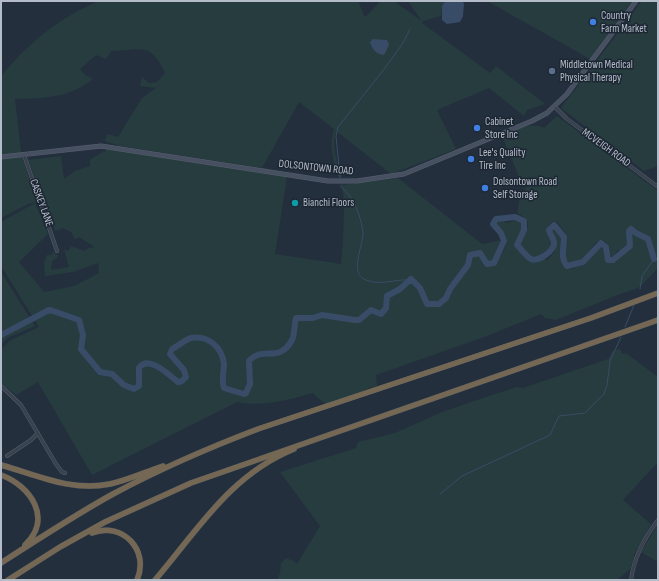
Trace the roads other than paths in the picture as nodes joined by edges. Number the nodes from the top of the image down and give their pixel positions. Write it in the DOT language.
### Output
graph roads {
  1 [pos="636,1"];
  2 [pos="555,107"];
  3 [pos="24,155"];
  4 [pos="1,157"];
  5 [pos="658,187"];
  6 [pos="57,251"];
  7 [pos="658,293"];
  8 [pos="658,320"];
  9 [pos="1,386"];
  10 [pos="38,433"];
  11 [pos="331,433"];
  12 [pos="200,452"];
  13 [pos="7,456"];
  14 [pos="1,465"];
  15 [pos="65,473"];
  16 [pos="1,475"];
  17 [pos="658,520"];
  18 [pos="64,545"];
  19 [pos="9,558"];
  20 [pos="1,563"];
  21 [pos="8,580"];
  22 [pos="136,580"];
  23 [pos="155,580"];
  24 [pos="632,580"];
  1 -- 2 [label="street, DOLSONTOWN ROAD"];
  2 -- 3 [label="street, DOLSONTOWN ROAD"];
  2 -- 5 [label="street, MCVEIGH ROAD"];
  3 -- 4 [label="street, DOLSONTOWN ROAD"];
  3 -- 6 [label="street, CASKEY LANE"];
  7 -- 12 [label="highway"];
  8 -- 11 [label="highway"];
  9 -- 10 [label="street"];
  10 -- 13 [label="street"];
  10 -- 15 [label="street"];
  11 -- 18 [label="highway"];
  11 -- 23 [label="highway"];
  12 -- 14 [label="highway"];
  12 -- 19 [label="highway"];
  16 -- 19 [label="highway"];
  17 -- 24 [label="street"];
  18 -- 21 [label="highway"];
  18 -- 22 [label="highway"];
  19 -- 20 [label="highway"];
}
